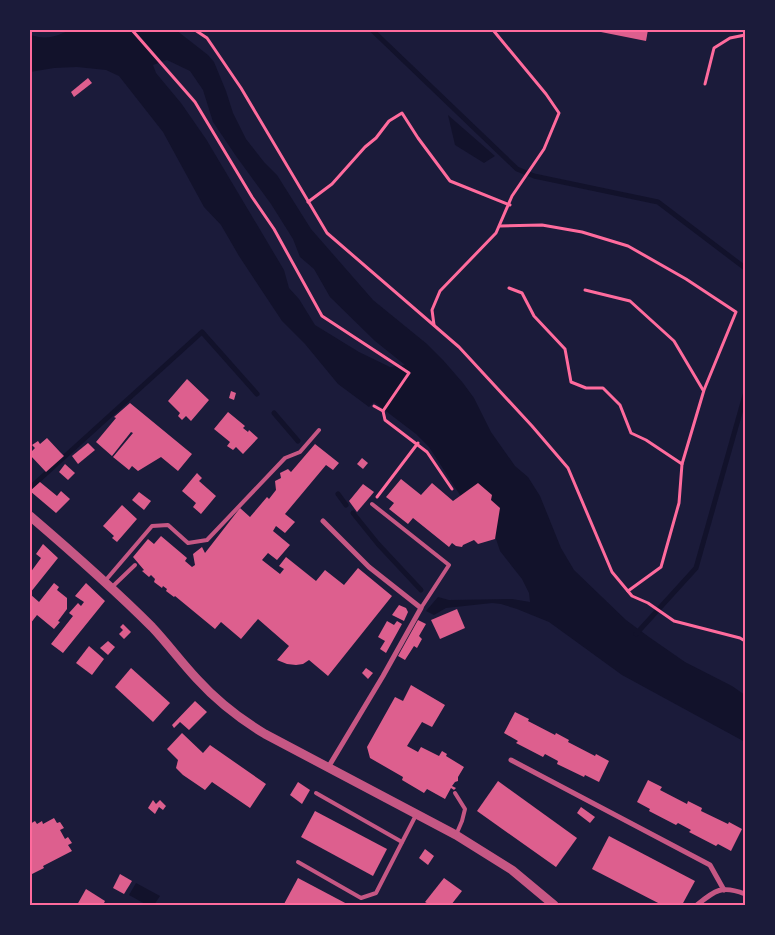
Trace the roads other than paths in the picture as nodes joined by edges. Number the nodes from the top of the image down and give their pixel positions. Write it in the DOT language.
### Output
graph roads {
  1 [pos="319,430"];
  2 [pos="372,504"];
  3 [pos="30,516"];
  4 [pos="323,521"];
  5 [pos="135,565"];
  6 [pos="108,585"];
  7 [pos="421,608"];
  8 [pos="511,760"];
  9 [pos="329,766"];
  10 [pos="316,793"];
  11 [pos="454,793"];
  12 [pos="416,814"];
  13 [pos="456,835"];
  14 [pos="402,842"];
  15 [pos="298,862"];
  16 [pos="724,890"];
  17 [pos="745,894"];
  18 [pos="554,905"];
  19 [pos="697,905"];
  1 -- 6 [label="lane"];
  2 -- 7 [label="lane"];
  3 -- 6 [label="street"];
  4 -- 7 [label="street"];
  5 -- 6 [label="lane"];
  6 -- 9 [label="street"];
  7 -- 9 [label="street"];
  8 -- 16 [label="street"];
  9 -- 12 [label="street"];
  10 -- 14 [label="lane"];
  11 -- 13 [label="lane"];
  12 -- 13 [label="street"];
  12 -- 14 [label="lane"];
  13 -- 18 [label="street"];
  14 -- 15 [label="lane"];
  16 -- 17 [label="street"];
  16 -- 19 [label="street"];
}
